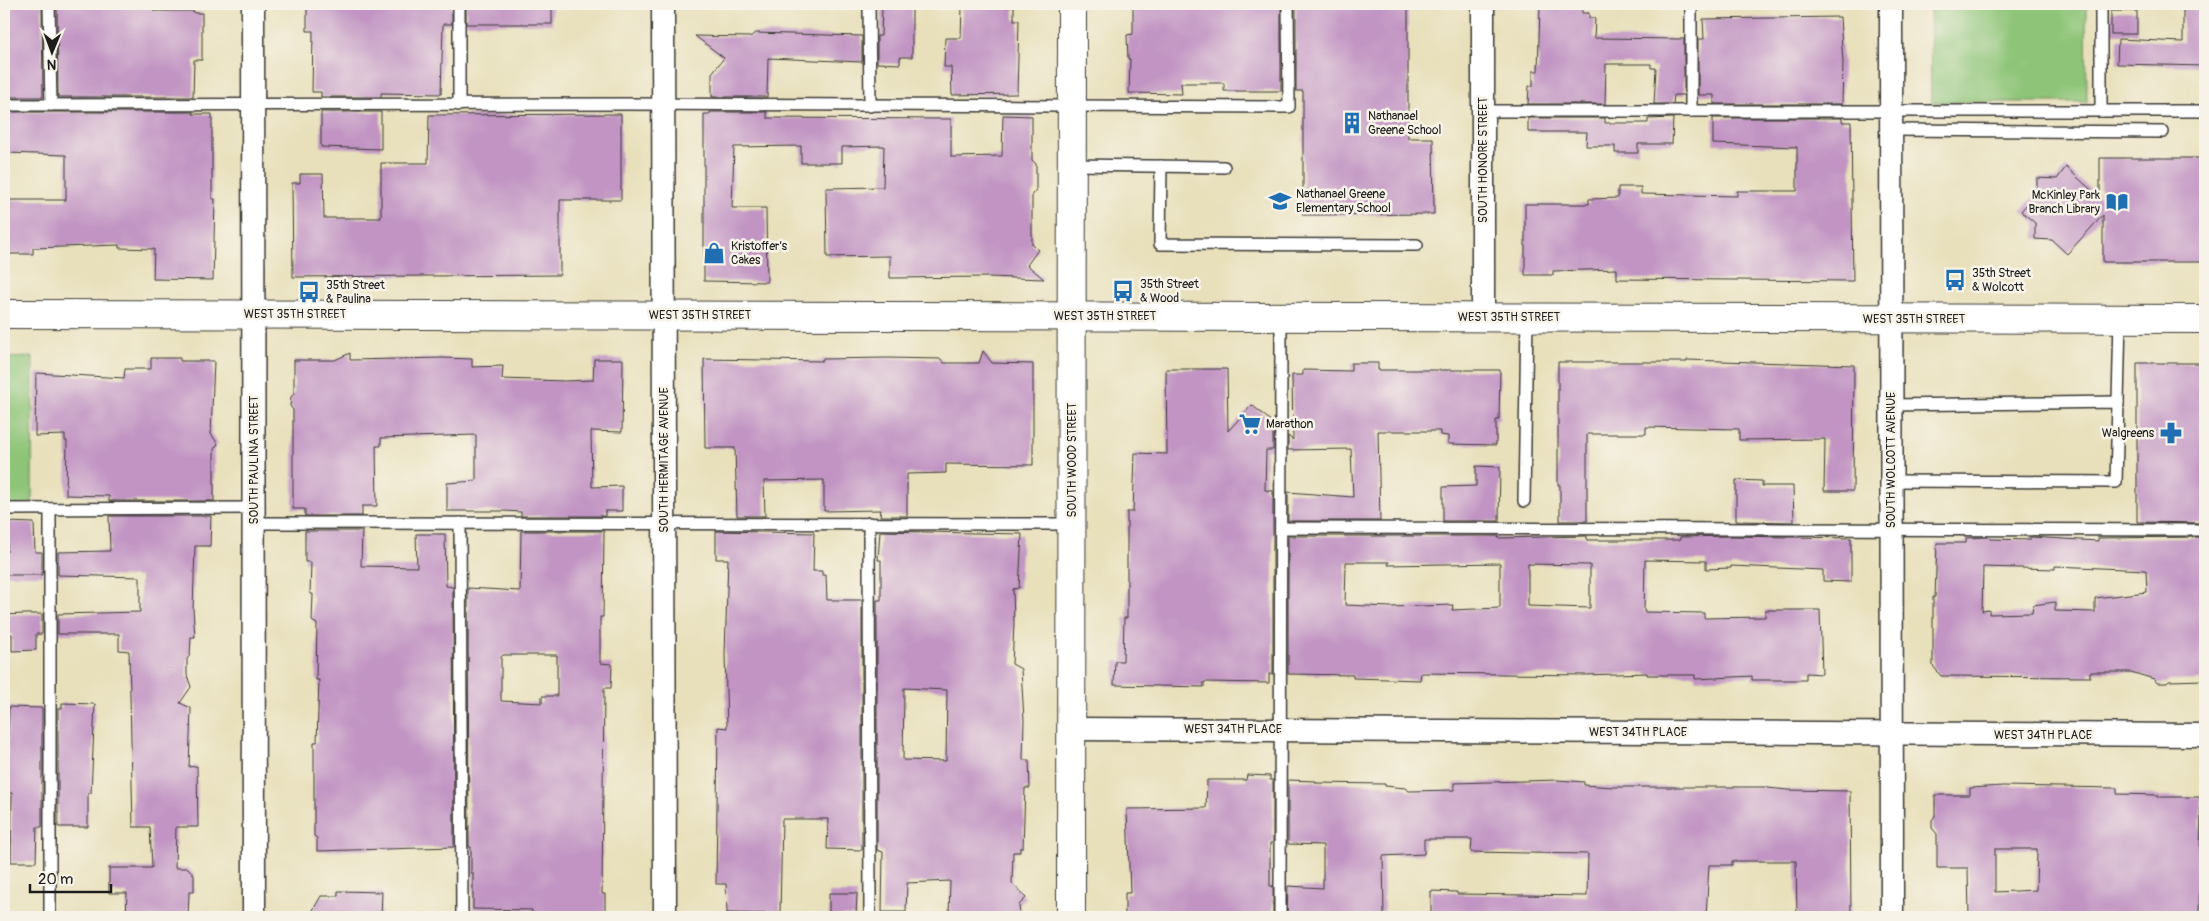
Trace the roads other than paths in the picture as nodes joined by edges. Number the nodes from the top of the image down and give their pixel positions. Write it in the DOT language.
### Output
graph roads {
  1 [pos="49,4"];
  2 [pos="253,4"];
  3 [pos="459,4"];
  4 [pos="663,4"];
  5 [pos="869,4"];
  6 [pos="1072,4"];
  7 [pos="1288,4"];
  8 [pos="1483,4"];
  9 [pos="1691,4"];
  10 [pos="1891,4"];
  11 [pos="2101,4"];
  12 [pos="253,104"];
  13 [pos="459,104"];
  14 [pos="663,104"];
  15 [pos="4,105"];
  16 [pos="51,105"];
  17 [pos="870,106"];
  18 [pos="1072,108"];
  19 [pos="1483,111"];
  20 [pos="1692,111"];
  21 [pos="2101,111"];
  22 [pos="2205,111"];
  23 [pos="1891,121"];
  24 [pos="2163,132"];
  25 [pos="1072,165"];
  26 [pos="1161,166"];
  27 [pos="1224,167"];
  28 [pos="1417,245"];
  29 [pos="4,314"];
  30 [pos="254,314"];
  31 [pos="664,315"];
  32 [pos="1072,316"];
  33 [pos="1281,317"];
  34 [pos="1483,317"];
  35 [pos="1527,318"];
  36 [pos="1891,318"];
  37 [pos="2120,319"];
  38 [pos="2205,319"];
  39 [pos="2118,402"];
  40 [pos="1891,405"];
  41 [pos="1891,481"];
  42 [pos="1524,502"];
  43 [pos="4,509"];
  44 [pos="50,509"];
  45 [pos="254,516"];
  46 [pos="460,523"];
  47 [pos="664,523"];
  48 [pos="869,523"];
  49 [pos="1072,524"];
  50 [pos="1281,528"];
  51 [pos="1892,529"];
  52 [pos="2205,530"];
  53 [pos="1072,729"];
  54 [pos="1282,730"];
  55 [pos="1892,734"];
  56 [pos="2205,735"];
  57 [pos="50,917"];
  58 [pos="254,917"];
  59 [pos="462,917"];
  60 [pos="665,917"];
  61 [pos="870,917"];
  62 [pos="1071,917"];
  63 [pos="1280,917"];
  64 [pos="1892,917"];
  1 -- 16 [label="lane"];
  2 -- 12 [label="street, SOUTH PAULINA STREET"];
  3 -- 13 [label="lane"];
  4 -- 14 [label="street, SOUTH HERMITAGE AVENUE"];
  5 -- 17 [label="lane"];
  6 -- 18 [label="main road, SOUTH WOOD STREET"];
  7 -- 18 [label="lane"];
  8 -- 19 [label="street, SOUTH HONORE STREET"];
  9 -- 20 [label="lane"];
  10 -- 23 [label="street, SOUTH WOLCOTT AVENUE"];
  11 -- 21 [label="lane"];
  12 -- 13 [label="lane"];
  12 -- 16 [label="lane"];
  12 -- 30 [label="street, SOUTH PAULINA STREET"];
  13 -- 14 [label="lane"];
  14 -- 17 [label="lane"];
  14 -- 31 [label="street, SOUTH HERMITAGE AVENUE"];
  15 -- 16 [label="lane"];
  17 -- 18 [label="lane"];
  18 -- 25 [label="main road, SOUTH WOOD STREET"];
  19 -- 20 [label="lane"];
  19 -- 34 [label="street, SOUTH HONORE STREET"];
  20 -- 23 [label="lane"];
  21 -- 22 [label="lane"];
  21 -- 23 [label="lane"];
  23 -- 24 [label="lane"];
  23 -- 36 [label="street, SOUTH WOLCOTT AVENUE"];
  25 -- 26 [label="lane"];
  25 -- 32 [label="main road, SOUTH WOOD STREET"];
  26 -- 27 [label="lane"];
  26 -- 28 [label="lane"];
  29 -- 30 [label="main road, WEST 35TH STREET"];
  30 -- 31 [label="main road, WEST 35TH STREET"];
  30 -- 45 [label="street, SOUTH PAULINA STREET"];
  31 -- 32 [label="main road, WEST 35TH STREET"];
  31 -- 47 [label="street, SOUTH HERMITAGE AVENUE"];
  32 -- 33 [label="main road, WEST 35TH STREET"];
  32 -- 49 [label="main road, SOUTH WOOD STREET"];
  33 -- 34 [label="main road, WEST 35TH STREET"];
  33 -- 50 [label="lane"];
  34 -- 35 [label="main road, WEST 35TH STREET"];
  35 -- 36 [label="main road, WEST 35TH STREET"];
  35 -- 42 [label="lane"];
  36 -- 37 [label="main road, WEST 35TH STREET"];
  36 -- 40 [label="street, SOUTH WOLCOTT AVENUE"];
  37 -- 38 [label="main road, WEST 35TH STREET"];
  37 -- 39 [label="lane"];
  39 -- 40 [label="lane"];
  39 -- 41 [label="lane"];
  40 -- 41 [label="street, SOUTH WOLCOTT AVENUE"];
  41 -- 51 [label="street, SOUTH WOLCOTT AVENUE"];
  43 -- 44 [label="lane"];
  44 -- 45 [label="lane"];
  44 -- 57 [label="lane"];
  45 -- 46 [label="lane"];
  45 -- 58 [label="street, SOUTH PAULINA STREET"];
  46 -- 47 [label="lane"];
  46 -- 59 [label="lane"];
  47 -- 48 [label="lane"];
  47 -- 60 [label="street, SOUTH HERMITAGE AVENUE"];
  48 -- 49 [label="lane"];
  48 -- 61 [label="lane"];
  49 -- 53 [label="main road, SOUTH WOOD STREET"];
  50 -- 51 [label="lane"];
  50 -- 54 [label="lane"];
  51 -- 52 [label="lane"];
  51 -- 55 [label="street, SOUTH WOLCOTT AVENUE"];
  53 -- 54 [label="street, WEST 34TH PLACE"];
  53 -- 62 [label="main road, SOUTH WOOD STREET"];
  54 -- 55 [label="street, WEST 34TH PLACE"];
  54 -- 63 [label="lane"];
  55 -- 56 [label="street, WEST 34TH PLACE"];
  55 -- 64 [label="street, SOUTH WOLCOTT AVENUE"];
}
